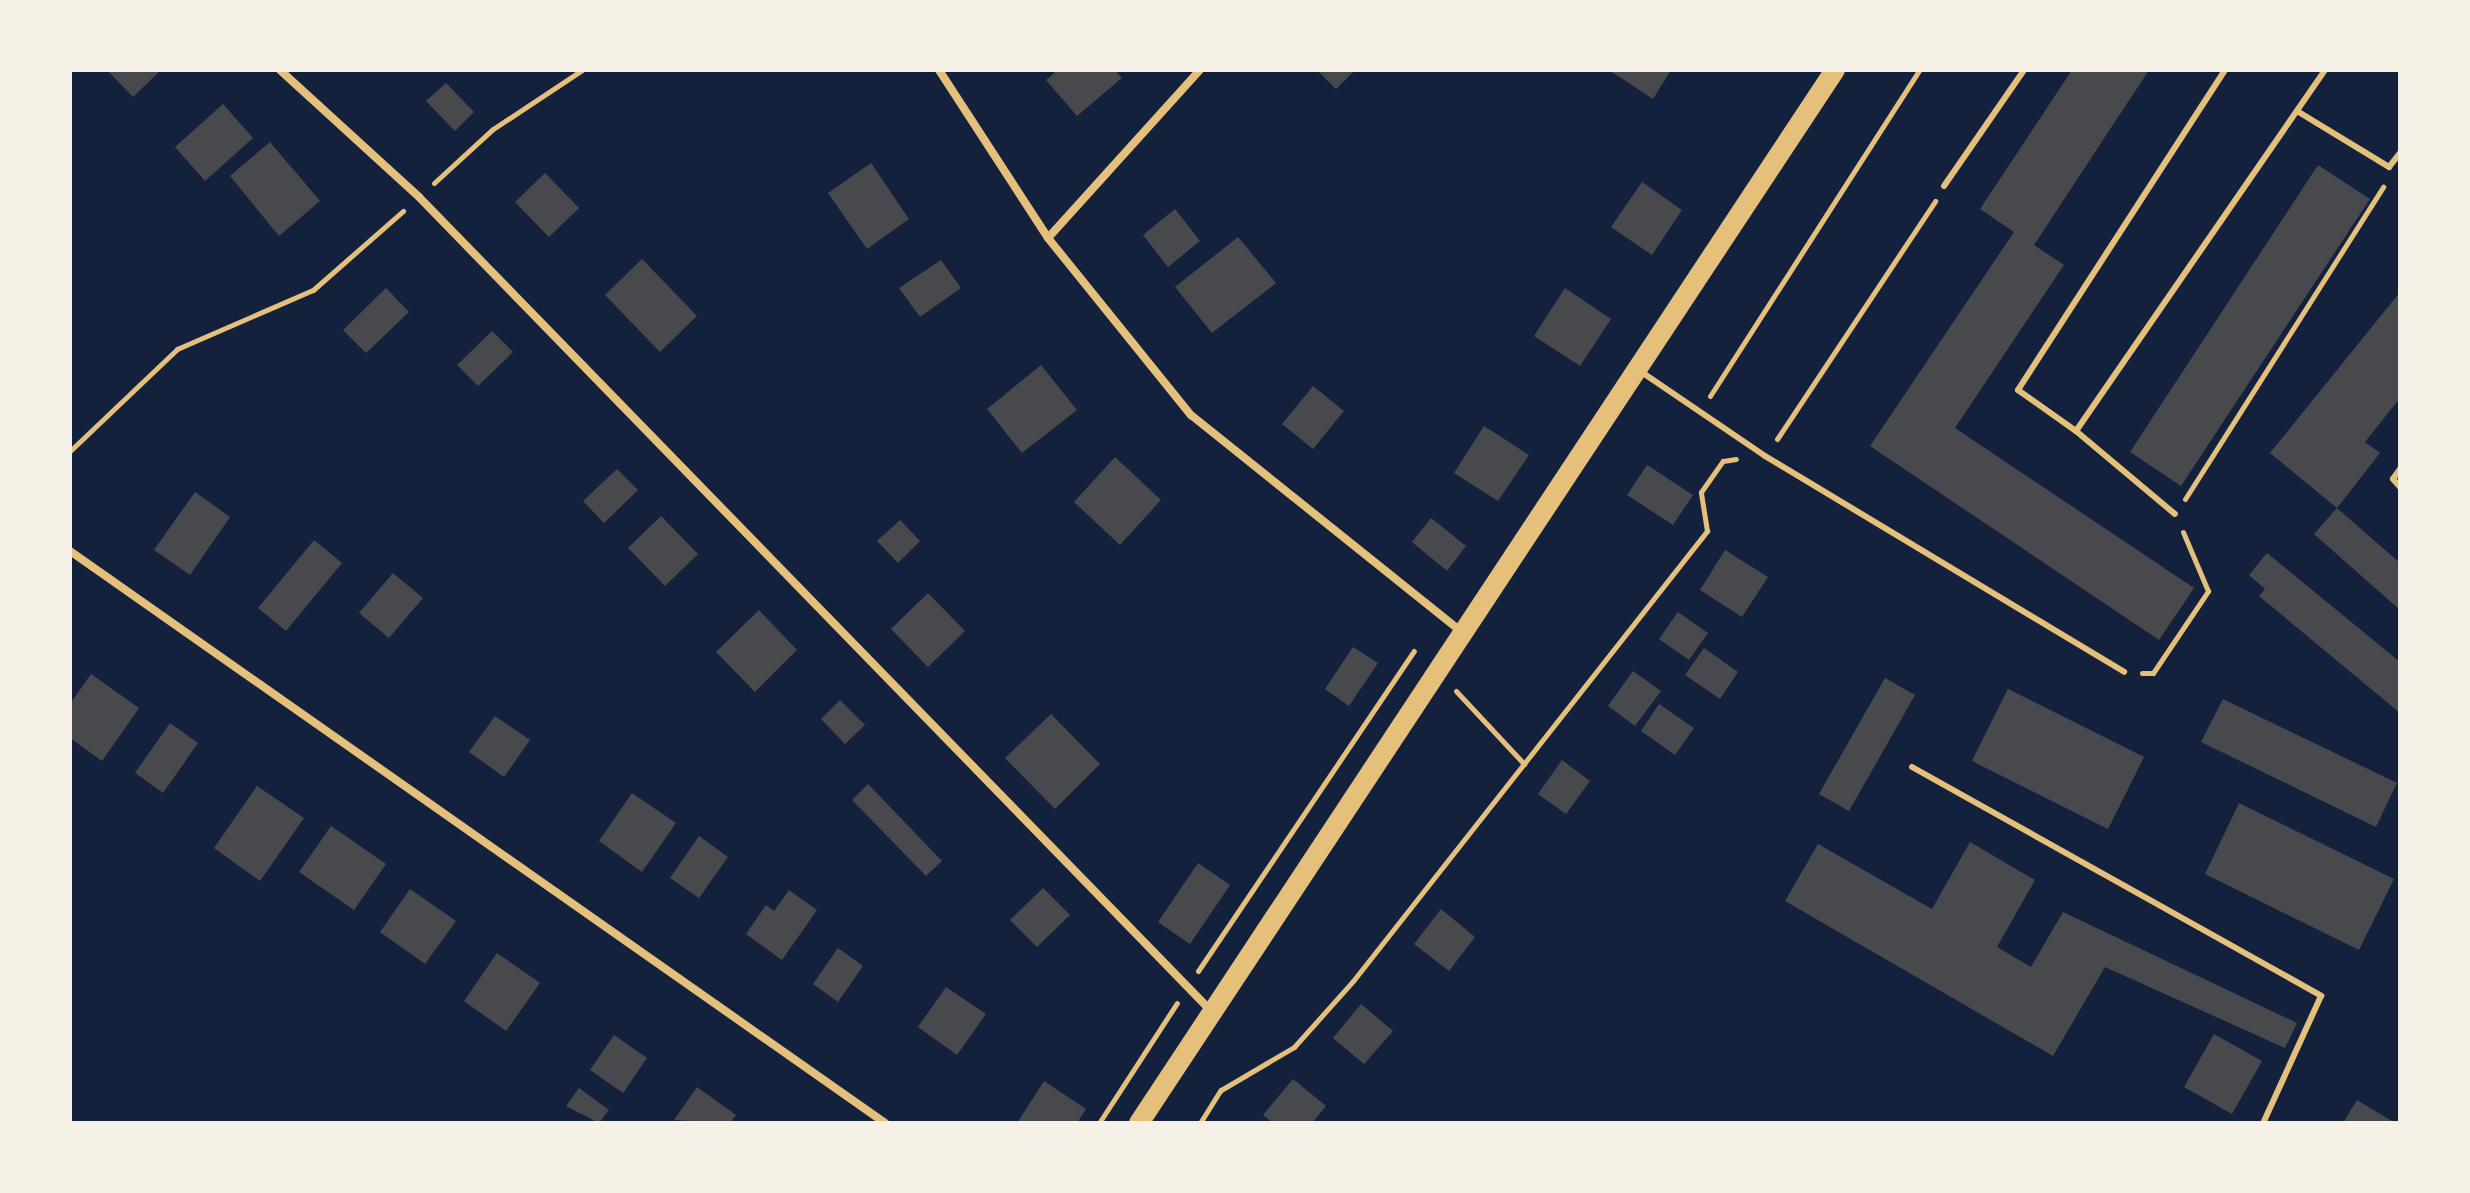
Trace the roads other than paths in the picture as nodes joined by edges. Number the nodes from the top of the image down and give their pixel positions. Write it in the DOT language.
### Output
graph roads {
  1 [pos="280,70"];
  2 [pos="939,70"];
  3 [pos="1200,70"];
  4 [pos="1835,70"];
  5 [pos="2024,70"];
  6 [pos="2225,70"];
  7 [pos="2325,70"];
  8 [pos="2297,111"];
  9 [pos="2400,153"];
  10 [pos="1944,186"];
  11 [pos="1048,238"];
  12 [pos="1637,369"];
  13 [pos="2076,431"];
  14 [pos="2400,469"];
  15 [pos="2400,487"];
  16 [pos="2175,514"];
  17 [pos="70,551"];
  18 [pos="1459,630"];
  19 [pos="2124,672"];
  20 [pos="1912,767"];
  21 [pos="1211,1012"];
  22 [pos="885,1123"];
  23 [pos="1139,1123"];
  24 [pos="2263,1123"];
  1 -- 21 [label="street"];
  2 -- 11 [label="street"];
  3 -- 11 [label="street"];
  4 -- 12 [label="main road"];
  5 -- 10 [label="lane"];
  6 -- 13 [label="lane"];
  7 -- 8 [label="lane"];
  8 -- 9 [label="lane"];
  8 -- 13 [label="lane"];
  11 -- 18 [label="street"];
  12 -- 18 [label="main road"];
  12 -- 19 [label="lane"];
  13 -- 16 [label="lane"];
  14 -- 15 [label="lane"];
  17 -- 22 [label="street"];
  18 -- 21 [label="main road"];
  20 -- 24 [label="lane"];
  21 -- 23 [label="main road"];
}
